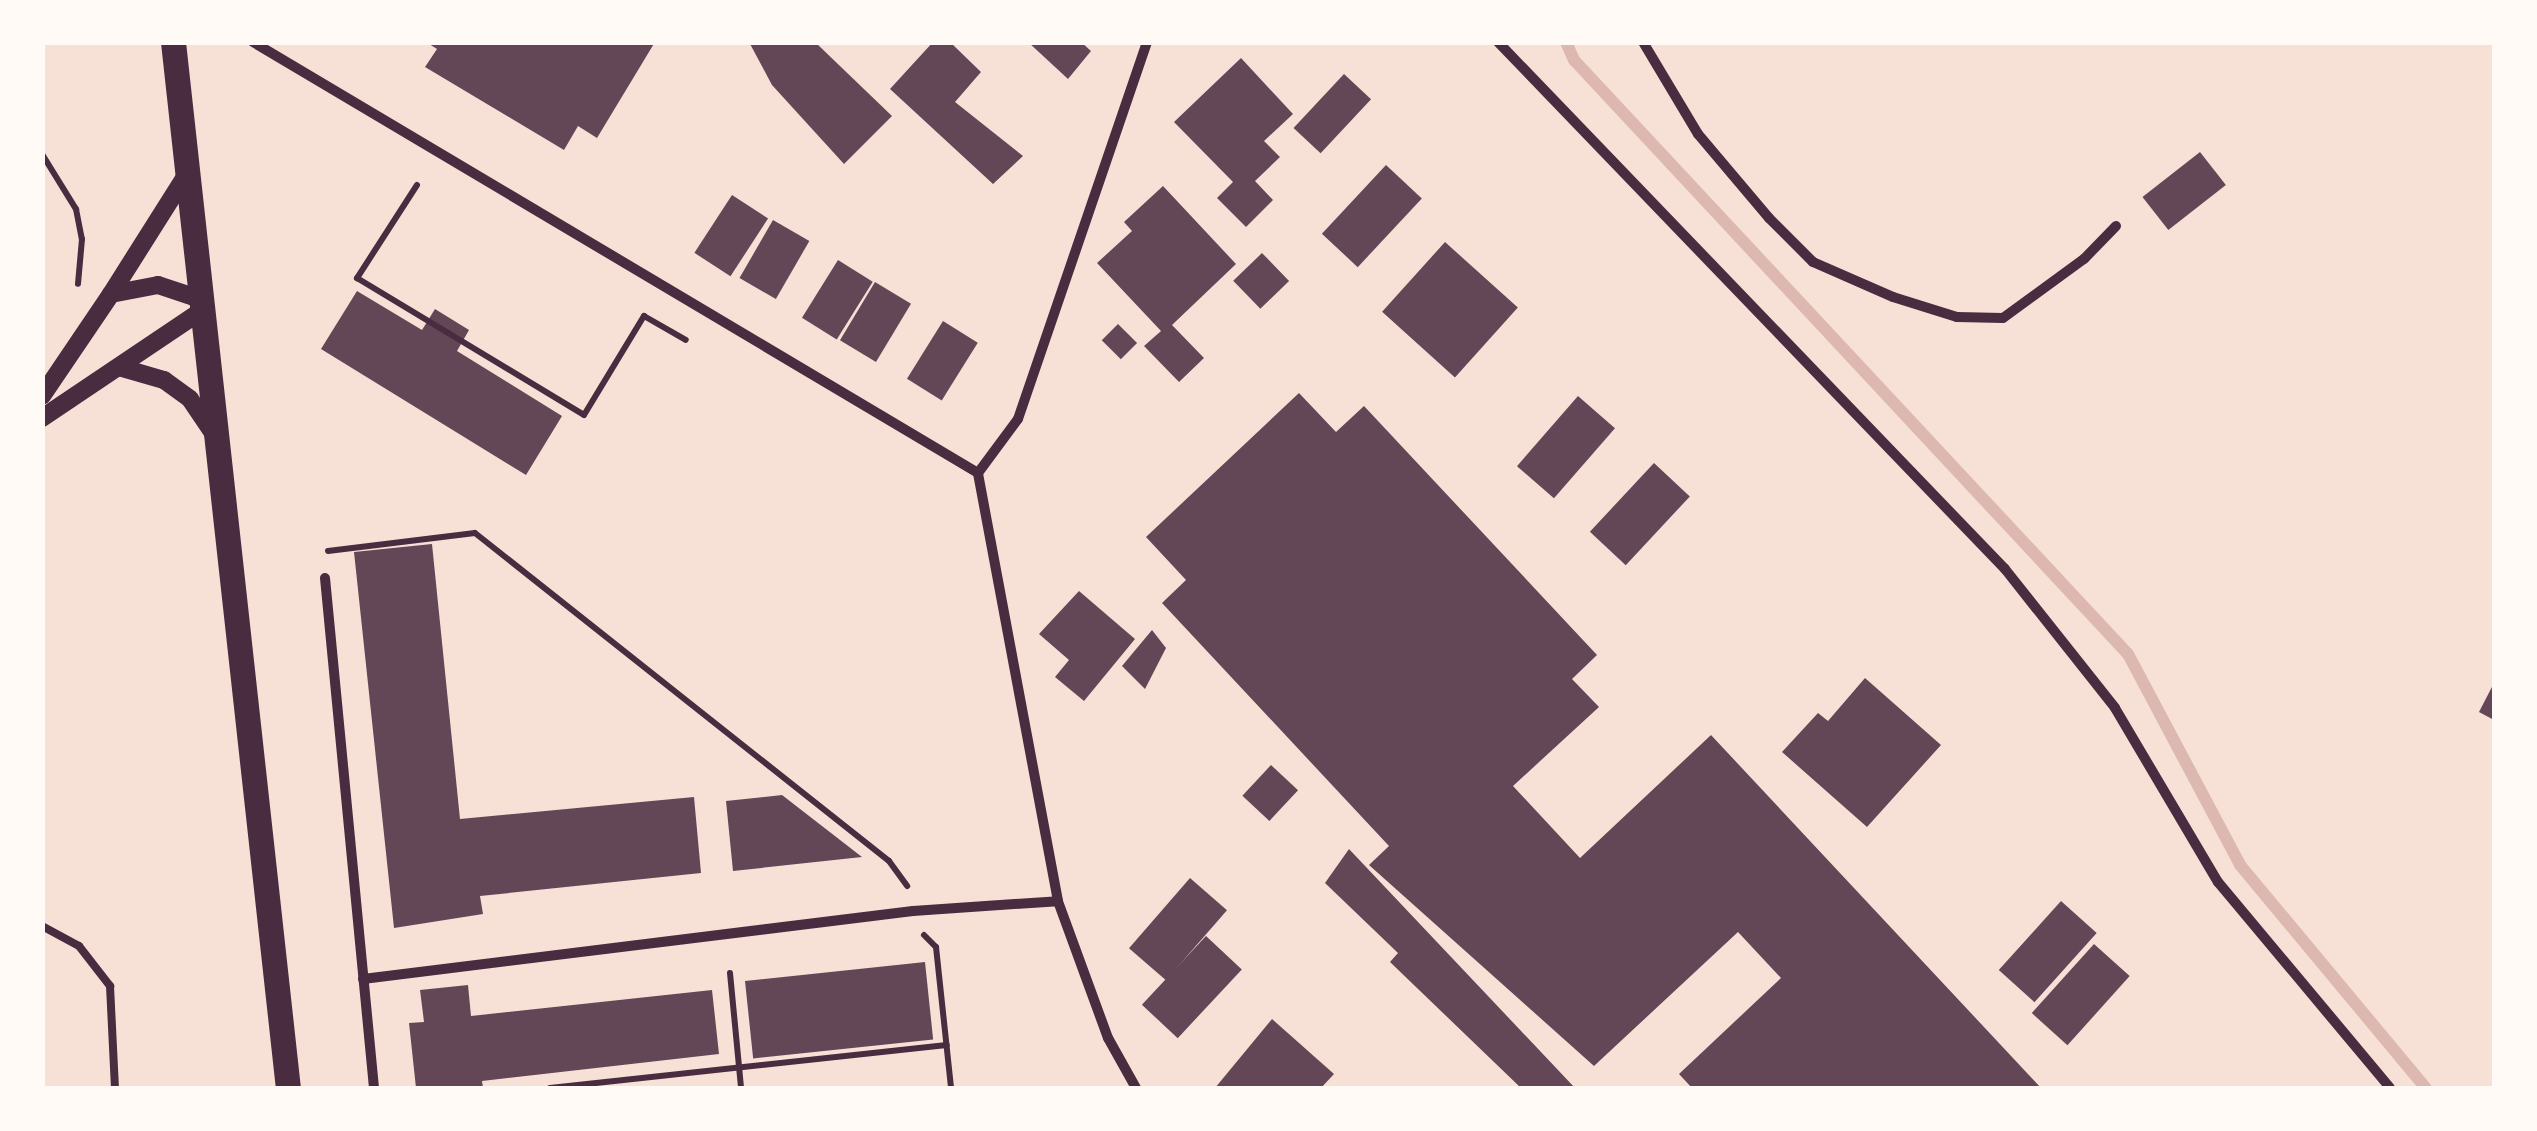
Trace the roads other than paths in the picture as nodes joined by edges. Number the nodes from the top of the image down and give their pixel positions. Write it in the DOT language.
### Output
graph roads {
  1 [pos="173,42"];
  2 [pos="253,42"];
  3 [pos="1147,42"];
  4 [pos="1498,42"];
  5 [pos="1508,42"];
  6 [pos="1643,42"];
  7 [pos="1512,57"];
  8 [pos="188,171"];
  9 [pos="2116,226"];
  10 [pos="111,294"];
  11 [pos="202,305"];
  12 [pos="119,367"];
  13 [pos="42,396"];
  14 [pos="42,418"];
  15 [pos="219,442"];
  16 [pos="978,473"];
  17 [pos="326,578"];
  18 [pos="1058,901"];
  19 [pos="42,926"];
  20 [pos="363,979"];
  21 [pos="115,1088"];
  22 [pos="288,1088"];
  23 [pos="374,1088"];
  24 [pos="1136,1088"];
  25 [pos="2390,1088"];
  1 -- 8 [label="main road"];
  2 -- 16 [label="street"];
  3 -- 16 [label="street"];
  4 -- 7 [label="street"];
  5 -- 7 [label="street"];
  6 -- 9 [label="street"];
  7 -- 25 [label="street"];
  8 -- 10 [label="street"];
  8 -- 11 [label="main road"];
  10 -- 11 [label="street"];
  10 -- 13 [label="street"];
  11 -- 12 [label="street"];
  11 -- 15 [label="main road"];
  12 -- 14 [label="street"];
  12 -- 15 [label="street"];
  15 -- 22 [label="main road"];
  16 -- 18 [label="street"];
  17 -- 20 [label="street"];
  18 -- 20 [label="street"];
  18 -- 24 [label="street"];
  19 -- 21 [label="lane"];
  20 -- 23 [label="street"];
}
